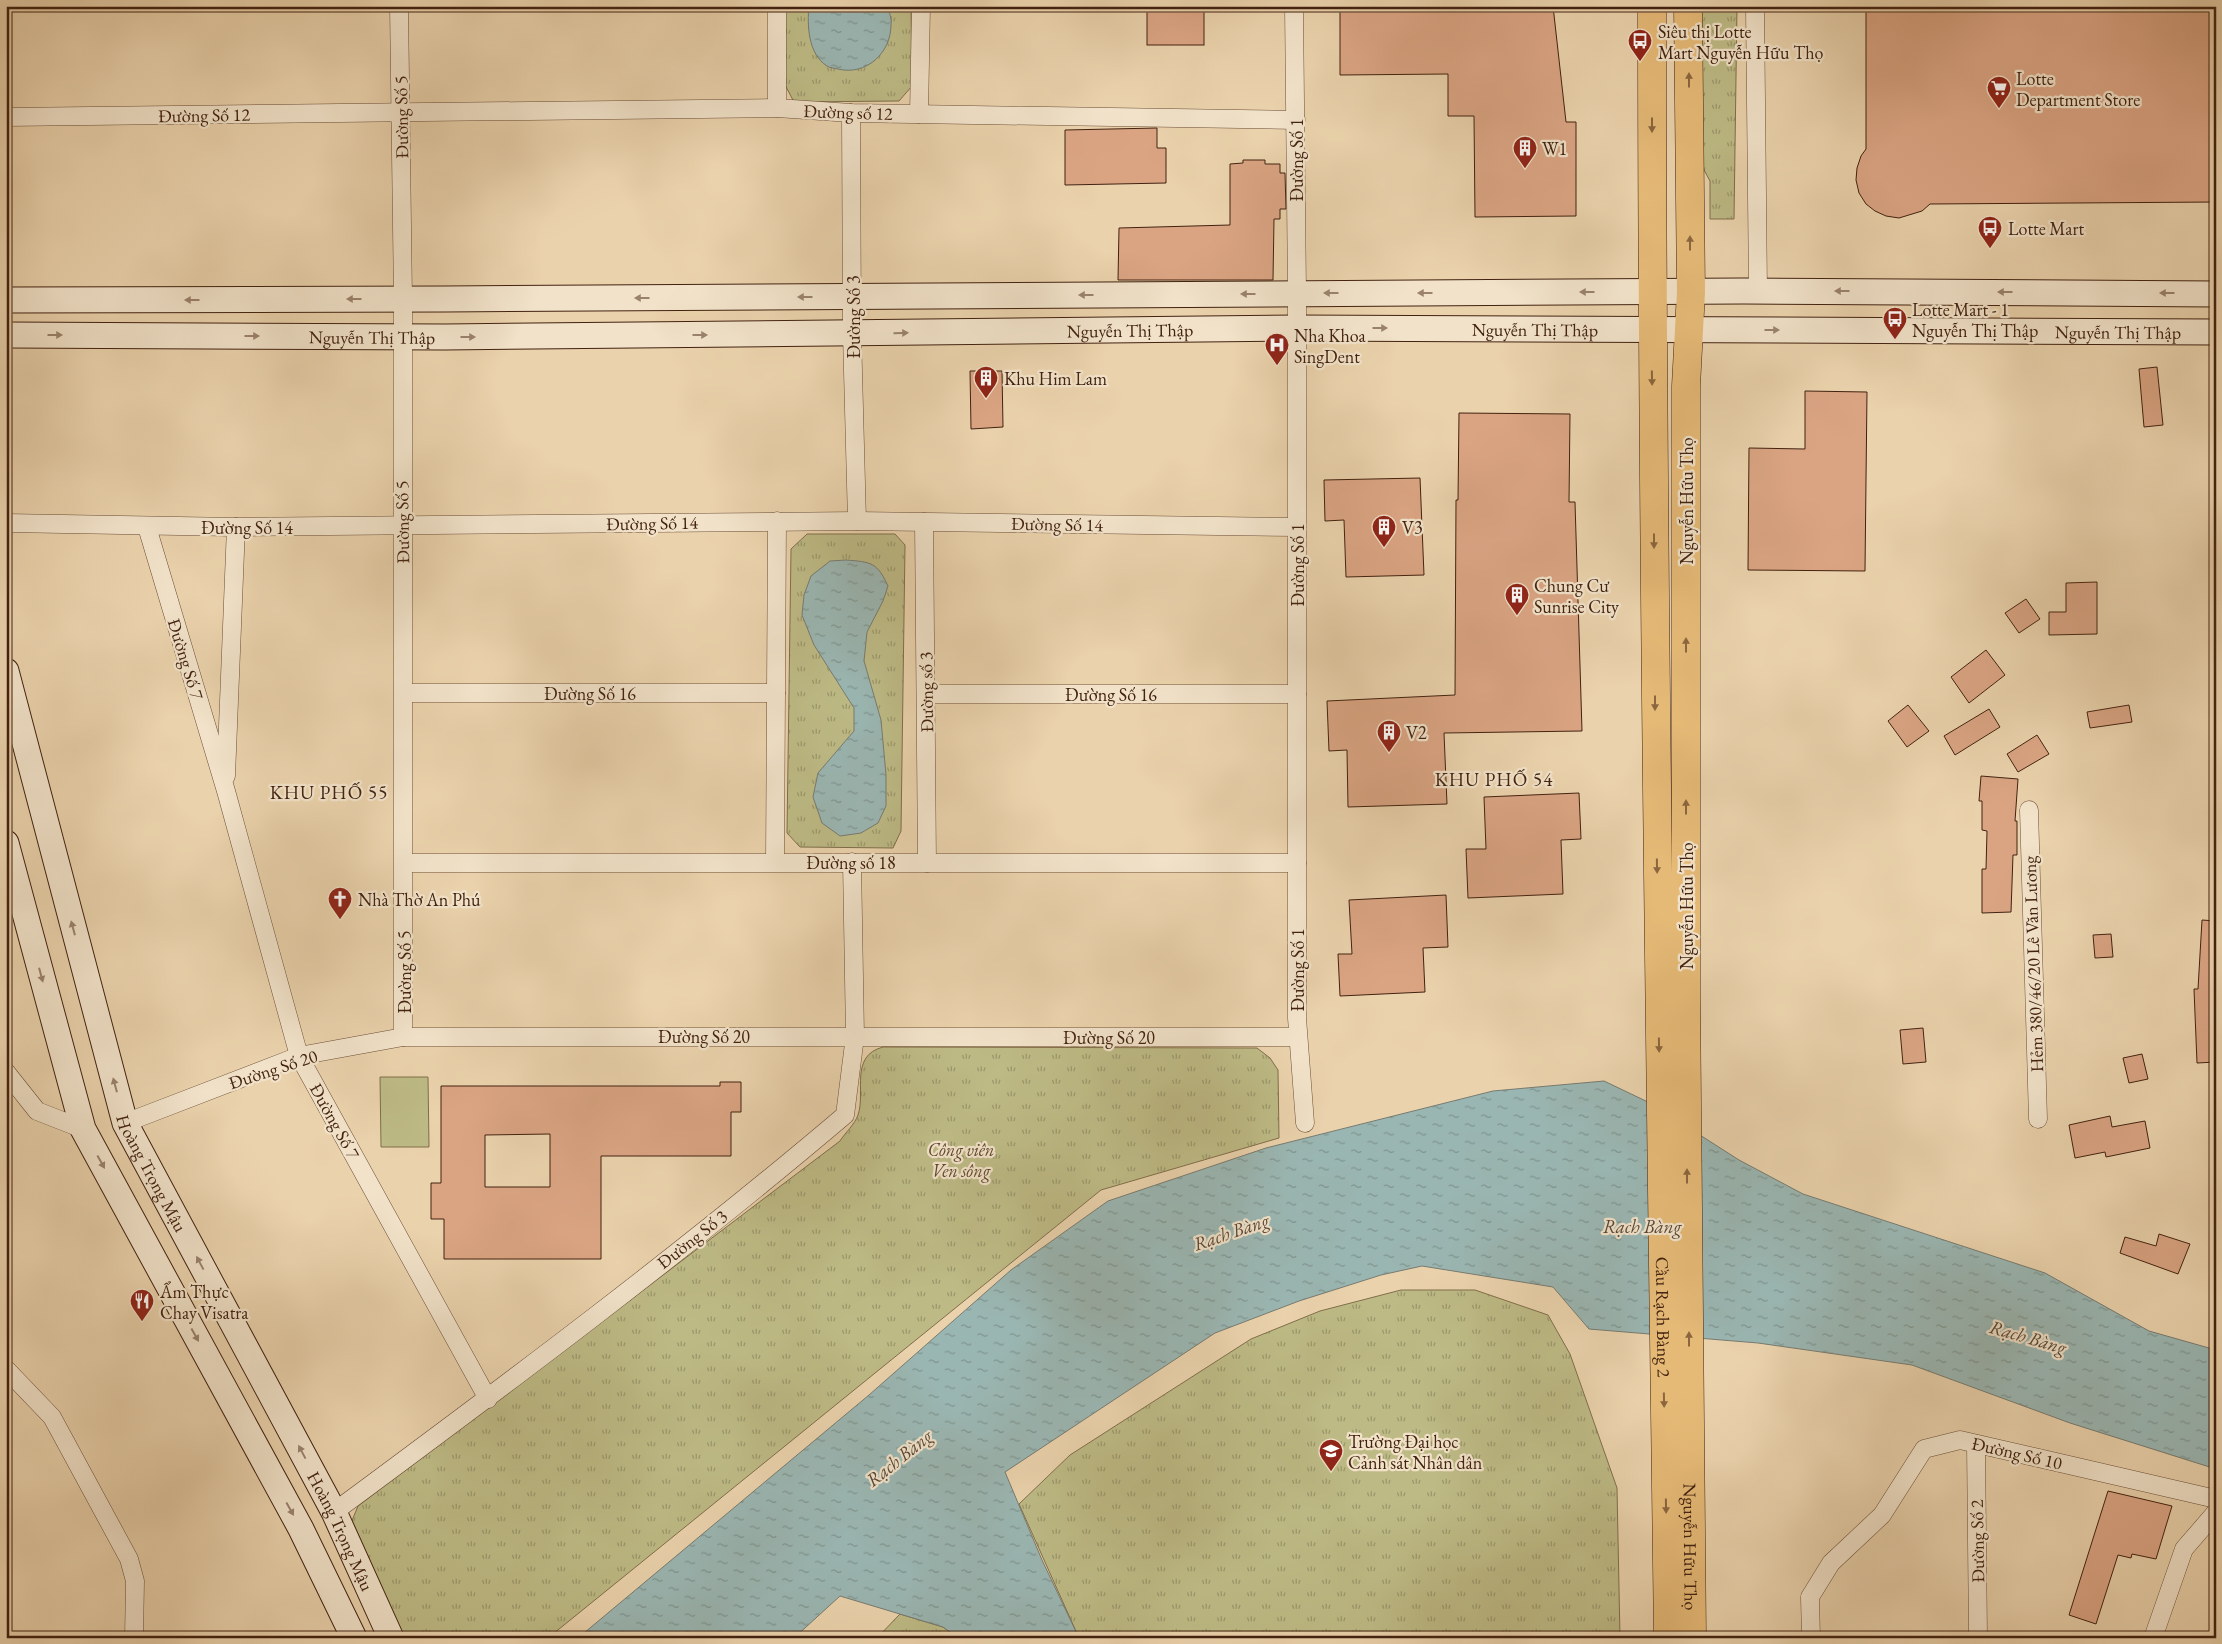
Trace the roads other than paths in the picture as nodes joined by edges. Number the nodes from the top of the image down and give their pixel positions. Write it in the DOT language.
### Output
graph roads {
  1 [pos="399,6"];
  2 [pos="777,6"];
  3 [pos="921,6"];
  4 [pos="1294,6"];
  5 [pos="1652,6"];
  6 [pos="1688,6"];
  7 [pos="1755,6"];
  8 [pos="778,108"];
  9 [pos="401,112"];
  10 [pos="851,113"];
  11 [pos="919,114"];
  12 [pos="6,117"];
  13 [pos="1296,120"];
  14 [pos="1751,291"];
  15 [pos="1614,292"];
  16 [pos="1653,292"];
  17 [pos="1691,292"];
  18 [pos="1297,294"];
  19 [pos="2216,294"];
  20 [pos="853,297"];
  21 [pos="6,300"];
  22 [pos="403,300"];
  23 [pos="1296,328"];
  24 [pos="1612,329"];
  25 [pos="1652,330"];
  26 [pos="1688,330"];
  27 [pos="1742,330"];
  28 [pos="2216,332"];
  29 [pos="852,334"];
  30 [pos="6,335"];
  31 [pos="402,337"];
  32 [pos="777,521"];
  33 [pos="857,521"];
  34 [pos="924,522"];
  35 [pos="6,523"];
  36 [pos="402,526"];
  37 [pos="147,527"];
  38 [pos="1297,527"];
  39 [pos="236,528"];
  40 [pos="6,672"];
  41 [pos="404,693"];
  42 [pos="776,694"];
  43 [pos="926,694"];
  44 [pos="1297,694"];
  45 [pos="14,734"];
  46 [pos="226,791"];
  47 [pos="2029,810"];
  48 [pos="6,843"];
  49 [pos="775,862"];
  50 [pos="852,862"];
  51 [pos="404,863"];
  52 [pos="927,863"];
  53 [pos="1297,863"];
  54 [pos="1658,996"];
  55 [pos="1686,996"];
  56 [pos="855,1036"];
  57 [pos="403,1037"];
  58 [pos="1297,1037"];
  59 [pos="299,1056"];
  60 [pos="6,1072"];
  61 [pos="2038,1118"];
  62 [pos="125,1123"];
  63 [pos="1305,1123"];
  64 [pos="83,1129"];
  65 [pos="6,1369"];
  66 [pos="488,1400"];
  67 [pos="1976,1444"];
  68 [pos="1677,1457"];
  69 [pos="2216,1499"];
  70 [pos="334,1512"];
  71 [pos="2216,1512"];
  72 [pos="134,1638"];
  73 [pos="354,1638"];
  74 [pos="391,1638"];
  75 [pos="1668,1638"];
  76 [pos="1692,1638"];
  77 [pos="1811,1638"];
  78 [pos="1978,1638"];
  79 [pos="2153,1638"];
  1 -- 9 [label="street, Đường Số 5"];
  2 -- 8 [label="street"];
  3 -- 11 [label="street"];
  4 -- 13 [label="street, Đường Số 1"];
  5 -- 16 [label="main road, Nguyễn Hữu Thọ, one-way"];
  17 -- 6 [label="main road, Nguyễn Hữu Thọ, one-way"];
  7 -- 14 [label="street"];
  8 -- 9 [label="street, Đường số 12"];
  8 -- 10 [label="street, Đường số 12"];
  9 -- 12 [label="street, Đường Số 12"];
  9 -- 22 [label="street, Đường Số 5"];
  10 -- 11 [label="street, Đường số 12"];
  10 -- 20 [label="street, Đường Số 3"];
  11 -- 13 [label="street, Đường số 12"];
  13 -- 18 [label="street, Đường Số 1"];
  14 -- 17 [label="main road, Nguyễn Thị Thập"];
  19 -- 14 [label="main road, Nguyễn Thị Thập, one-way"];
  14 -- 27 [label="main road"];
  15 -- 16 [label="main road, Nguyễn Thị Thập"];
  15 -- 18 [label="main road, Nguyễn Thị Thập, one-way"];
  15 -- 24 [label="main road"];
  16 -- 17 [label="main road, Nguyễn Thị Thập"];
  16 -- 25 [label="main road, Nguyễn Hữu Thọ"];
  17 -- 26 [label="main road, Nguyễn Hữu Thọ"];
  18 -- 20 [label="main road, Nguyễn Thị Thập, one-way"];
  18 -- 23 [label="street, Đường Số 1"];
  20 -- 22 [label="main road, one-way"];
  20 -- 29 [label="street, Đường Số 3"];
  22 -- 21 [label="main road, one-way"];
  22 -- 31 [label="street, Đường Số 5"];
  23 -- 24 [label="main road, Nguyễn Thị Thập, one-way"];
  29 -- 23 [label="main road, Nguyễn Thị Thập, one-way"];
  23 -- 38 [label="street, Đường Số 1"];
  24 -- 25 [label="main road, Nguyễn Thị Thập"];
  25 -- 26 [label="main road, Nguyễn Thị Thập"];
  25 -- 54 [label="main road, Nguyễn Hữu Thọ, one-way"];
  26 -- 27 [label="main road, Nguyễn Thị Thập"];
  55 -- 26 [label="main road, Nguyễn Hữu Thọ, one-way"];
  27 -- 28 [label="main road, Nguyễn Thị Thập, one-way"];
  31 -- 29 [label="main road, Nguyễn Thị Thập, one-way"];
  29 -- 33 [label="street, Đường Số 3"];
  30 -- 31 [label="main road, Nguyễn Thị Thập, one-way"];
  31 -- 36 [label="street, Đường Số 5"];
  32 -- 33 [label="street, Đường Số 14"];
  32 -- 36 [label="street, Đường Số 14"];
  32 -- 42 [label="street"];
  33 -- 34 [label="street, Đường Số 14"];
  34 -- 38 [label="street, Đường Số 14"];
  34 -- 43 [label="street, Đường số 3"];
  35 -- 37 [label="street, Đường Số 14"];
  36 -- 39 [label="street, Đường Số 14"];
  36 -- 41 [label="street, Đường Số 5"];
  37 -- 39 [label="street, Đường Số 14"];
  37 -- 46 [label="street, Đường Số 7"];
  38 -- 44 [label="street, Đường Số 1"];
  39 -- 46 [label="street, Đường Số 7"];
  40 -- 45 [label="main road, Hoàng Trọng Mậu"];
  41 -- 42 [label="street, Đường Số 16"];
  41 -- 51 [label="street, Đường Số 5"];
  42 -- 49 [label="street"];
  43 -- 44 [label="street, Đường Số 16"];
  43 -- 52 [label="street, Đường số 3"];
  44 -- 53 [label="street, Đường Số 1"];
  62 -- 45 [label="main road, Hoàng Trọng Mậu, one-way"];
  46 -- 59 [label="street, Đường Số 7"];
  47 -- 61 [label="street, Hẻm 380/46/20 Lê Văn Lương"];
  48 -- 64 [label="main road, Hoàng Trọng Mậu, one-way"];
  49 -- 50 [label="street, Đường số 18"];
  49 -- 51 [label="street, Đường số 18"];
  50 -- 52 [label="street, Đường số 18"];
  50 -- 56 [label="street, Đường Số 3"];
  51 -- 57 [label="street, Đường Số 5"];
  52 -- 53 [label="street, Đường số 18"];
  53 -- 58 [label="street, Đường Số 1"];
  54 -- 68 [label="main road, Cầu Rạch Bàng 2, one-way"];
  68 -- 55 [label="main road, Cầu Rạch Bàng 2, one-way"];
  56 -- 57 [label="street, Đường Số 20"];
  56 -- 58 [label="street, Đường Số 20"];
  56 -- 66 [label="street, Đường Số 3"];
  57 -- 59 [label="street, Đường Số 20"];
  58 -- 63 [label="street, Đường Số 1"];
  59 -- 62 [label="street, Đường Số 20"];
  59 -- 66 [label="street, Đường Số 7"];
  60 -- 64 [label="street"];
  62 -- 64 [label="main road"];
  70 -- 62 [label="main road, Hoàng Trọng Mậu, one-way"];
  64 -- 73 [label="main road, Hoàng Trọng Mậu, one-way"];
  65 -- 72 [label="street"];
  66 -- 70 [label="street, Đường Số 3"];
  67 -- 69 [label="street, Đường Số 10"];
  67 -- 77 [label="street, Đường Số 10"];
  67 -- 78 [label="street, Đường Số 2"];
  68 -- 75 [label="main road, Nguyễn Hữu Thọ, one-way"];
  68 -- 76 [label="main road, Nguyễn Hữu Thọ"];
  70 -- 74 [label="main road, Hoàng Trọng Mậu"];
  71 -- 79 [label="street"];
}
